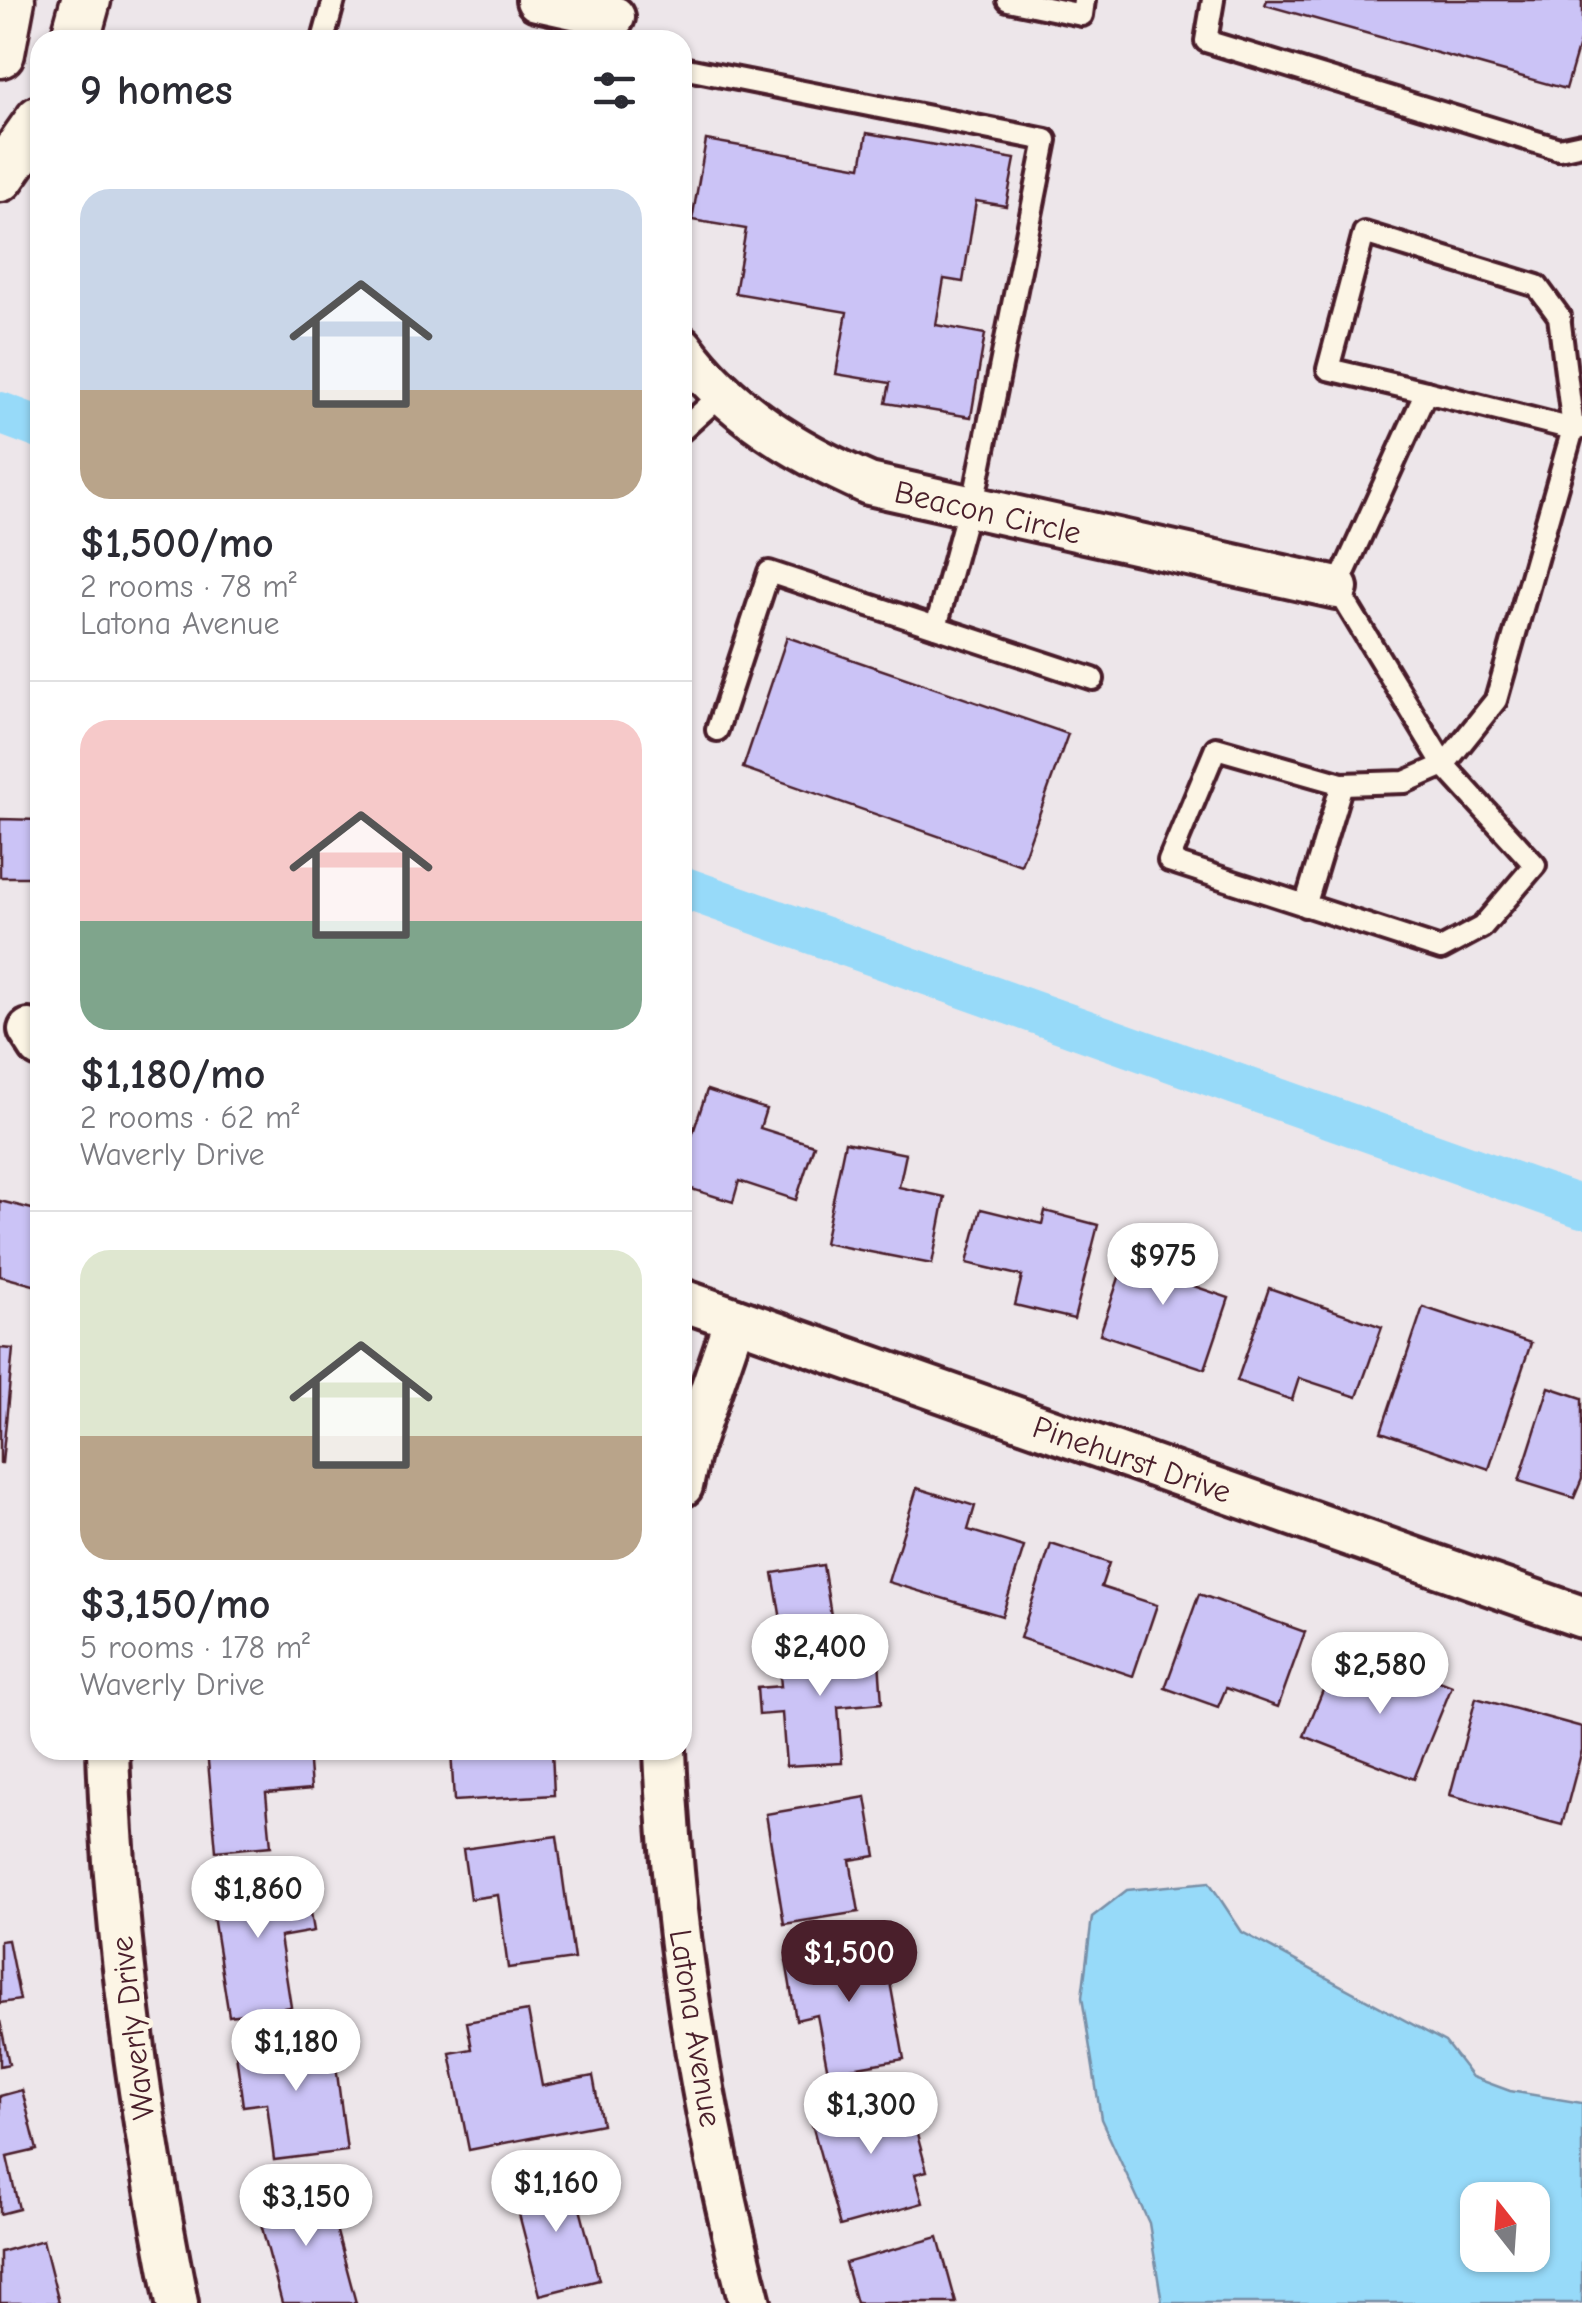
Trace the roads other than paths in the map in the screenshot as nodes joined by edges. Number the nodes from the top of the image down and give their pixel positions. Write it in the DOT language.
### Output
graph roads {
  1 [pos="10,0"];
  2 [pos="86,0"];
  3 [pos="334,0"];
  4 [pos="537,0"];
  5 [pos="1008,0"];
  6 [pos="1084,0"];
  7 [pos="1213,0"];
  8 [pos="614,19"];
  9 [pos="78,30"];
  10 [pos="326,30"];
  11 [pos="0,53"];
  12 [pos="692,70"];
  13 [pos="30,134"];
  14 [pos="1582,144"];
  15 [pos="0,177"];
  16 [pos="692,357"];
  17 [pos="723,392"];
  18 [pos="1426,392"];
  19 [pos="692,421"];
  20 [pos="1578,428"];
  21 [pos="970,509"];
  22 [pos="1337,588"];
  23 [pos="936,627"];
  24 [pos="1094,679"];
  25 [pos="718,730"];
  26 [pos="1444,765"];
  27 [pos="1342,784"];
  28 [pos="1305,906"];
  29 [pos="692,1304"];
  30 [pos="735,1319"];
  31 [pos="692,1445"];
  32 [pos="1582,1617"];
  33 [pos="108,1760"];
  34 [pos="667,1760"];
  35 [pos="176,2303"];
  36 [pos="750,2303"];
  1 -- 11 [label="street"];
  2 -- 9 [label="street"];
  3 -- 10 [label="lane"];
  4 -- 8 [label="street"];
  5 -- 6 [label="lane"];
  7 -- 14 [label="lane"];
  12 -- 21 [label="lane"];
  13 -- 15 [label="street"];
  16 -- 17 [label="street, Beacon Circle"];
  17 -- 19 [label="lane"];
  17 -- 21 [label="street, Beacon Circle"];
  18 -- 20 [label="lane"];
  18 -- 20 [label="lane"];
  18 -- 22 [label="lane"];
  20 -- 26 [label="lane"];
  21 -- 22 [label="street, Beacon Circle"];
  21 -- 23 [label="lane"];
  22 -- 26 [label="lane"];
  23 -- 24 [label="lane"];
  23 -- 25 [label="lane"];
  26 -- 27 [label="lane"];
  26 -- 28 [label="lane"];
  27 -- 28 [label="lane"];
  27 -- 28 [label="lane"];
  29 -- 30 [label="street, Pinehurst Drive"];
  30 -- 31 [label="street"];
  30 -- 32 [label="street, Pinehurst Drive"];
  33 -- 35 [label="street, Waverly Drive"];
  34 -- 36 [label="street, Latona Avenue"];
}
